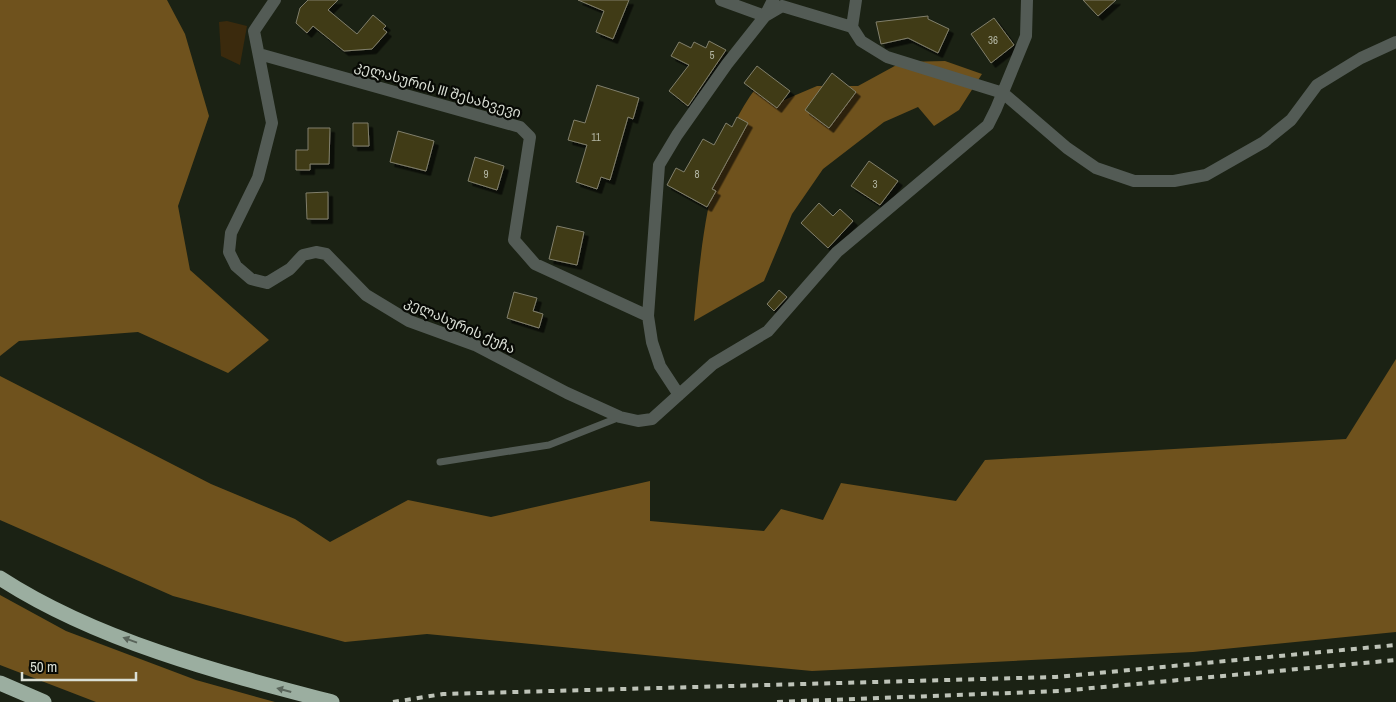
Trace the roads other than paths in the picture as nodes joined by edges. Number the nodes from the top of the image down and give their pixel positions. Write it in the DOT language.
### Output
graph roads {
  1 [pos="275,0"];
  2 [pos="722,0"];
  3 [pos="773,0"];
  4 [pos="856,0"];
  5 [pos="1027,0"];
  6 [pos="765,16"];
  7 [pos="852,27"];
  8 [pos="1396,42"];
  9 [pos="258,54"];
  10 [pos="1003,93"];
  11 [pos="648,316"];
  12 [pos="680,395"];
  13 [pos="620,417"];
  14 [pos="440,462"];
  15 [pos="0,578"];
  16 [pos="0,683"];
  17 [pos="44,702"];
  18 [pos="332,702"];
  1 -- 9 [label="street, კელასურის ქუჩა"];
  2 -- 6 [label="street"];
  3 -- 6 [label="street"];
  4 -- 7 [label="street"];
  5 -- 10 [label="street"];
  6 -- 7 [label="street"];
  6 -- 11 [label="street"];
  7 -- 10 [label="street"];
  8 -- 10 [label="street"];
  9 -- 11 [label="street, კელასურის III შესახვევი"];
  9 -- 13 [label="street, კელასურის ქუჩა"];
  10 -- 12 [label="street"];
  11 -- 12 [label="street"];
  12 -- 13 [label="street, კელასურის ქუჩა"];
  13 -- 14 [label="lane"];
  18 -- 15 [label="highway, one-way"];
  16 -- 17 [label="highway"];
}
